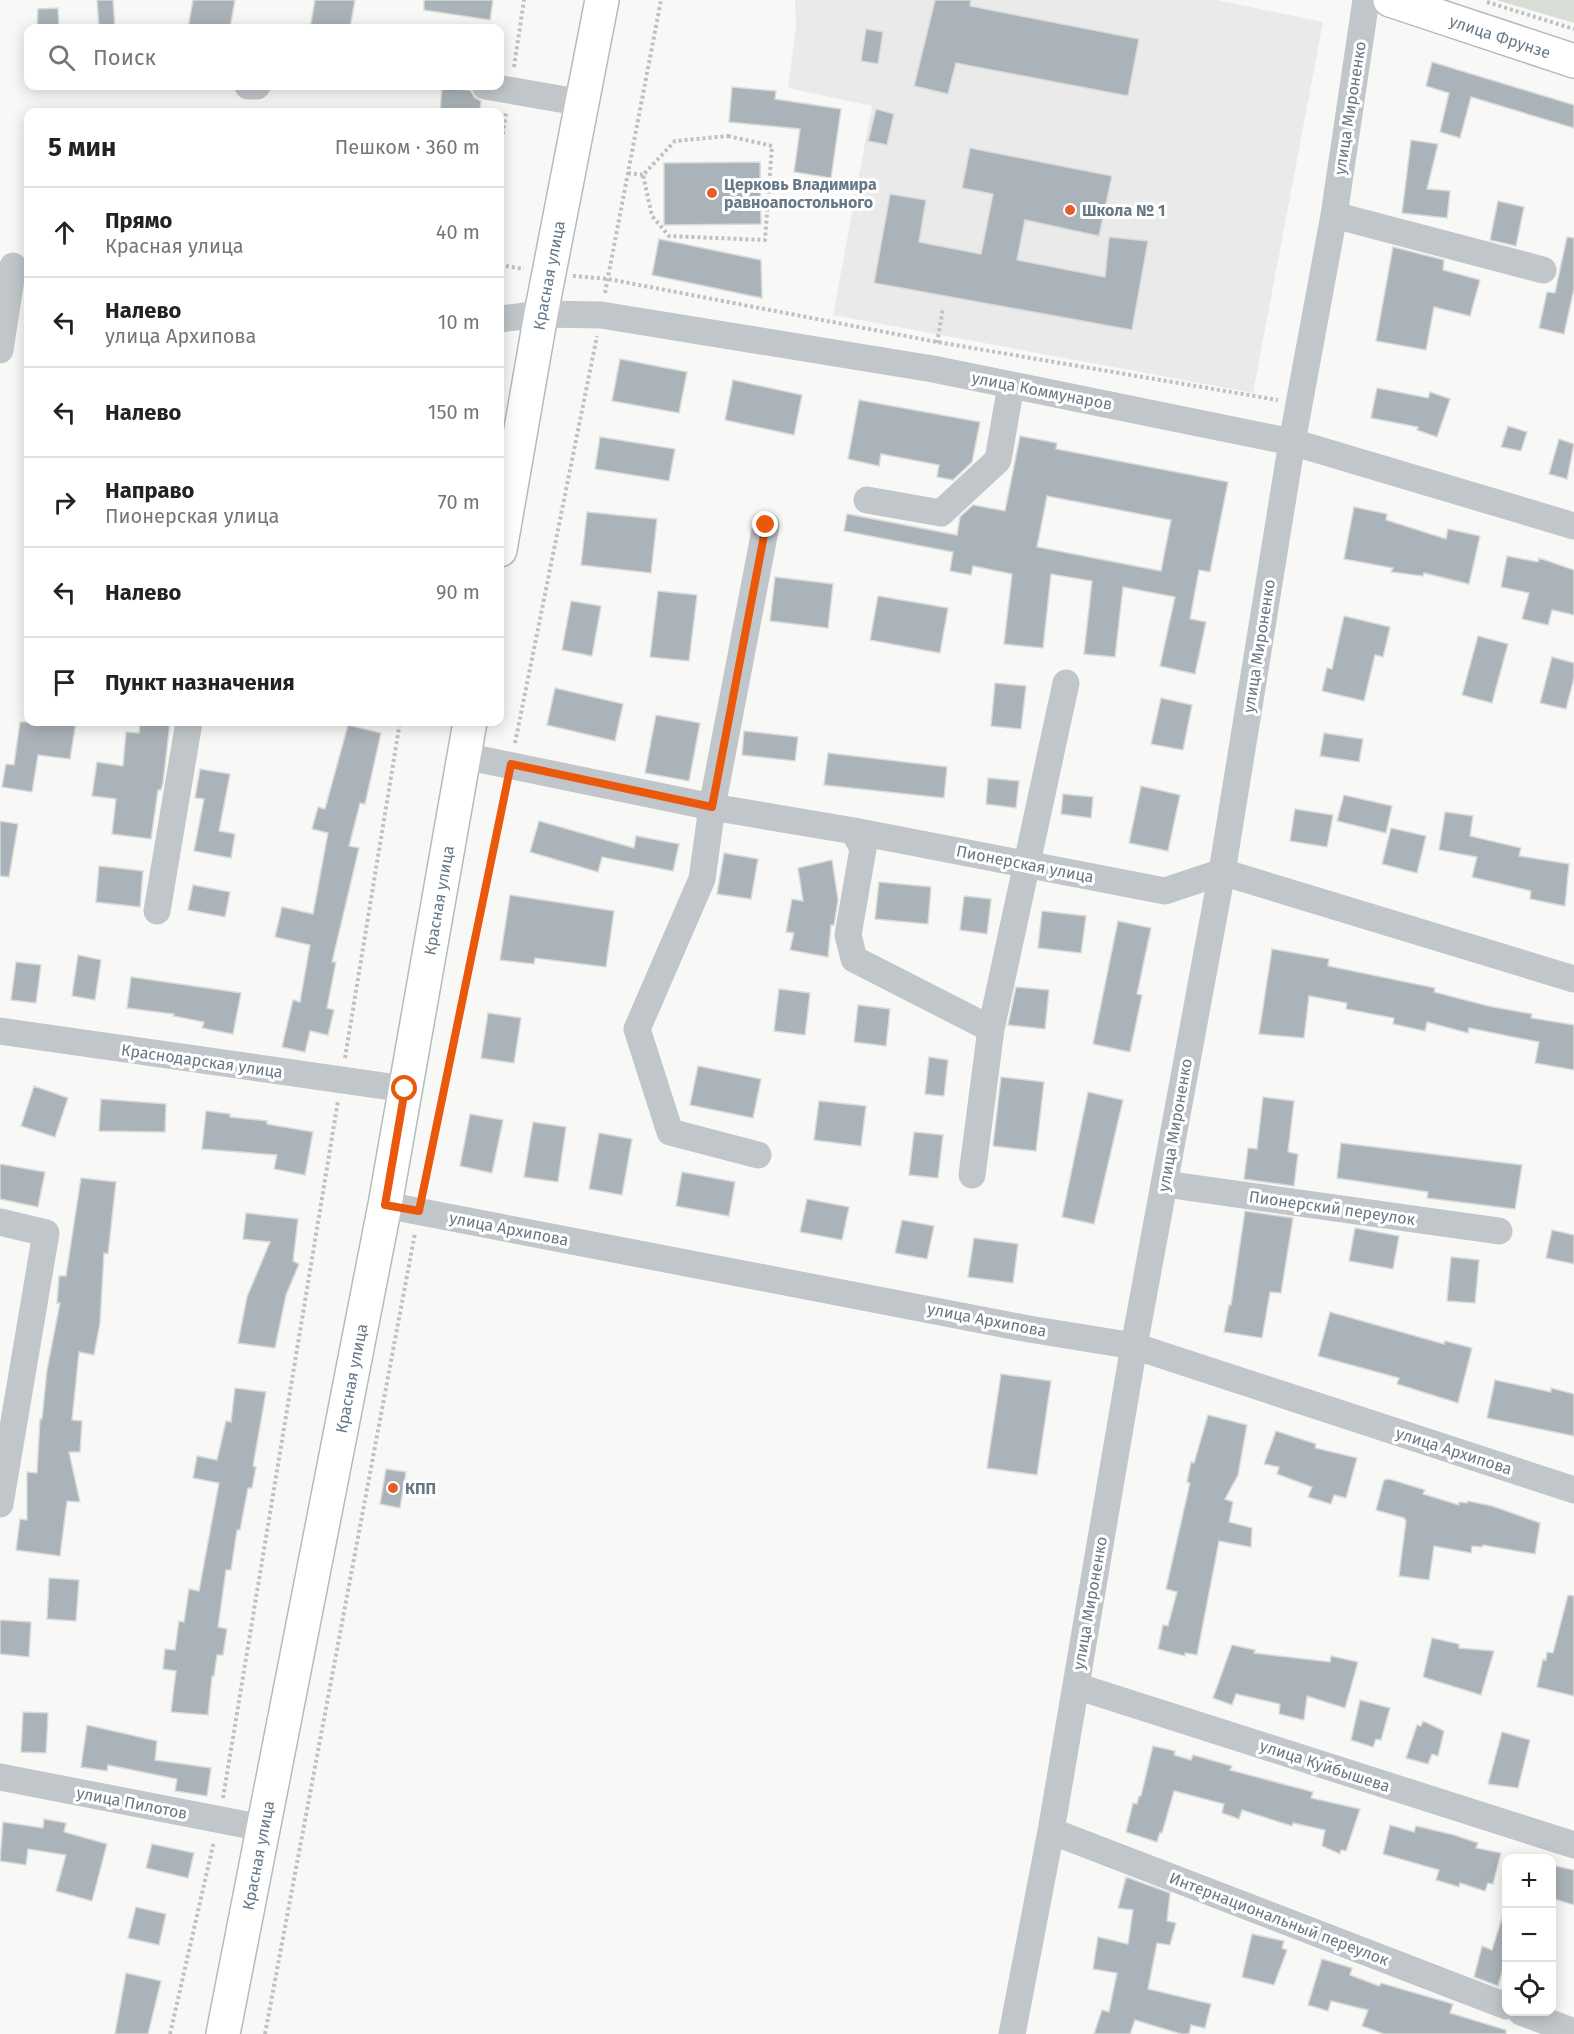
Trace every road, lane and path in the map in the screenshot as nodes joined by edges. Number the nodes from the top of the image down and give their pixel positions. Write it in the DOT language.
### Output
graph roads {
  1 [pos="602,0"];
  2 [pos="661,0"];
  3 [pos="1366,0"];
  4 [pos="1390,0"];
  5 [pos="1481,0"];
  6 [pos="1574,29"];
  7 [pos="1574,61"];
  8 [pos="504,89"];
  9 [pos="583,103"];
  10 [pos="628,173"];
  11 [pos="643,175"];
  12 [pos="1334,215"];
  13 [pos="14,266"];
  14 [pos="504,266"];
  15 [pos="1543,270"];
  16 [pos="549,273"];
  17 [pos="608,279"];
  18 [pos="943,308"];
  19 [pos="541,314"];
  20 [pos="601,315"];
  21 [pos="504,319"];
  22 [pos="937,342"];
  23 [pos="0,350"];
  24 [pos="933,369"];
  25 [pos="1011,385"];
  26 [pos="1299,405"];
  27 [pos="1292,442"];
  28 [pos="867,500"];
  29 [pos="766,525"];
  30 [pos="1574,526"];
  31 [pos="504,527"];
  32 [pos="1066,683"];
  33 [pos="188,726"];
  34 [pos="399,726"];
  35 [pos="469,726"];
  36 [pos="464,756"];
  37 [pos="511,764"];
  38 [pos="712,807"];
  39 [pos="854,831"];
  40 [pos="1026,864"];
  41 [pos="1222,872"];
  42 [pos="157,911"];
  43 [pos="1574,979"];
  44 [pos="991,1029"];
  45 [pos="0,1031"];
  46 [pos="342,1082"];
  47 [pos="405,1089"];
  48 [pos="758,1155"];
  49 [pos="972,1175"];
  50 [pos="1165,1184"];
  51 [pos="385,1205"];
  52 [pos="419,1211"];
  53 [pos="0,1222"];
  54 [pos="1499,1231"];
  55 [pos="1134,1346"];
  56 [pos="1574,1490"];
  57 [pos="0,1504"];
  58 [pos="1076,1686"];
  59 [pos="0,1777"];
  60 [pos="219,1820"];
  61 [pos="263,1828"];
  62 [pos="1051,1831"];
  63 [pos="1574,1845"];
  64 [pos="1502,2004"];
  65 [pos="1532,2016"];
  66 [pos="1574,2032"];
  67 [pos="171,2034"];
  68 [pos="224,2034"];
  69 [pos="265,2034"];
  70 [pos="1012,2034"];
  1 -- 9 [label="main road, Красная улица"];
  2 -- 10 [label="path"];
  3 -- 12 [label="street, улица Мироненко"];
  4 -- 7 [label="main road, улица Фрунзе"];
  5 -- 6 [label="path"];
  8 -- 9 [label="street"];
  9 -- 16 [label="main road, Красная улица"];
  10 -- 11 [label="path"];
  10 -- 17 [label="path"];
  11 -- 11 [label="path"];
  12 -- 15 [label="street"];
  12 -- 26 [label="street, улица Мироненко"];
  13 -- 23 [label="street"];
  14 -- 16 [label="path"];
  16 -- 17 [label="path"];
  16 -- 19 [label="main road, Красная улица"];
  17 -- 20 [label="path"];
  17 -- 22 [label="path"];
  18 -- 22 [label="path"];
  19 -- 20 [label="street, улица Коммунаров"];
  19 -- 21 [label="street, улица Коммунаров"];
  19 -- 31 [label="main road, Красная улица"];
  20 -- 24 [label="street, улица Коммунаров"];
  20 -- 37 [label="path"];
  22 -- 24 [label="path"];
  22 -- 26 [label="path"];
  24 -- 25 [label="street, улица Коммунаров"];
  25 -- 27 [label="street, улица Коммунаров"];
  25 -- 28 [label="street"];
  26 -- 27 [label="street, улица Мироненко"];
  27 -- 30 [label="street, улица Коммунаров"];
  27 -- 41 [label="street, улица Мироненко"];
  29 -- 38 [label="street"];
  32 -- 40 [label="street"];
  33 -- 42 [label="street"];
  34 -- 46 [label="path"];
  35 -- 36 [label="main road, Красная улица"];
  36 -- 37 [label="street, Пионерская улица"];
  36 -- 47 [label="main road, Красная улица"];
  37 -- 38 [label="street, Пионерская улица"];
  37 -- 52 [label="path"];
  38 -- 39 [label="street, Пионерская улица"];
  38 -- 48 [label="street"];
  39 -- 40 [label="street, Пионерская улица"];
  39 -- 44 [label="street"];
  40 -- 41 [label="street, Пионерская улица"];
  40 -- 44 [label="street"];
  41 -- 43 [label="street"];
  41 -- 50 [label="street, улица Мироненко"];
  44 -- 49 [label="street"];
  45 -- 46 [label="street, Краснодарская улица"];
  46 -- 47 [label="street, Краснодарская улица"];
  46 -- 60 [label="path"];
  47 -- 51 [label="main road, Красная улица"];
  50 -- 54 [label="street, Пионерский переулок"];
  50 -- 55 [label="street, улица Мироненко"];
  51 -- 52 [label="street, улица Архипова"];
  51 -- 61 [label="main road, Красная улица"];
  52 -- 55 [label="street, улица Архипова"];
  52 -- 69 [label="path"];
  53 -- 57 [label="street"];
  55 -- 56 [label="street, улица Архипова"];
  55 -- 58 [label="street, улица Мироненко"];
  58 -- 62 [label="street, улица Мироненко"];
  58 -- 63 [label="street, улица Куйбышева"];
  59 -- 60 [label="street, улица Пилотов"];
  60 -- 61 [label="street, улица Пилотов"];
  60 -- 67 [label="path"];
  61 -- 68 [label="main road, Красная улица"];
  62 -- 64 [label="street, Интернациональный переулок"];
  62 -- 70 [label="street, улица Мироненко"];
  65 -- 66 [label="street"];
}
